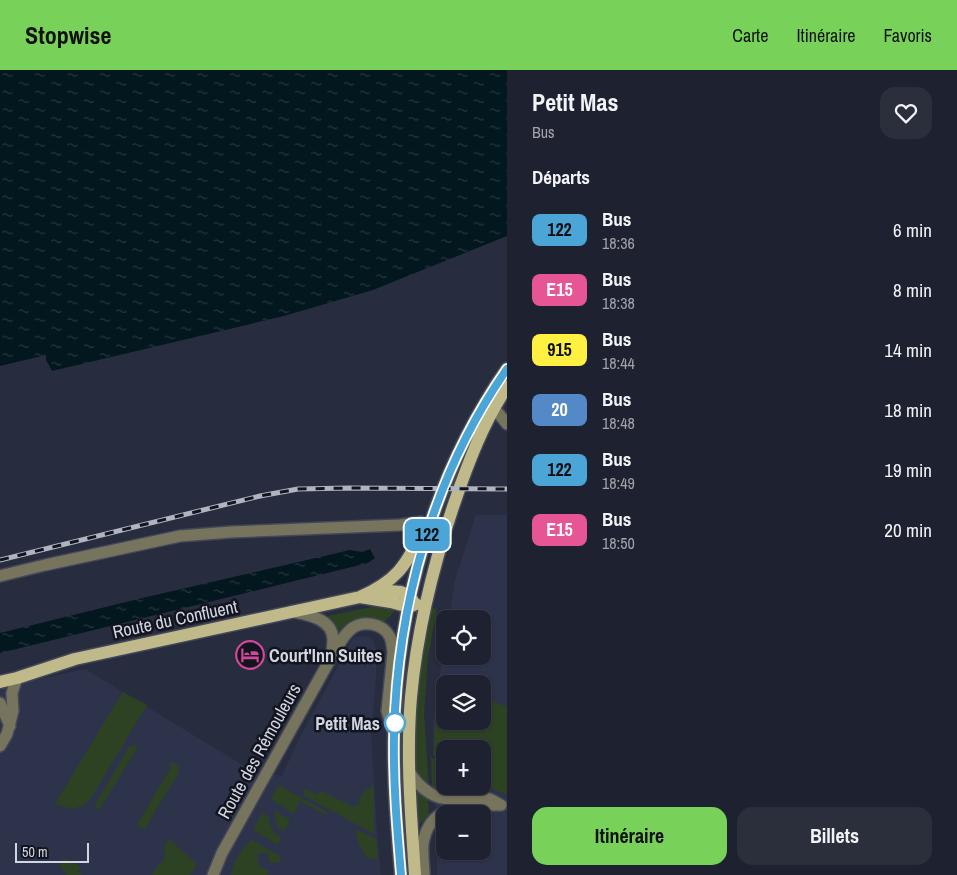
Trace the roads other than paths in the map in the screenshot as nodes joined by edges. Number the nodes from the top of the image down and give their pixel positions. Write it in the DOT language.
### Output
graph roads {
  1 [pos="507,369"];
  2 [pos="507,387"];
  3 [pos="493,409"];
  4 [pos="507,424"];
  5 [pos="433,517"];
  6 [pos="421,522"];
  7 [pos="0,576"];
  8 [pos="376,590"];
  9 [pos="429,590"];
  10 [pos="360,597"];
  11 [pos="411,603"];
  12 [pos="294,612"];
  13 [pos="332,656"];
  14 [pos="18,678"];
  15 [pos="0,682"];
  16 [pos="411,697"];
  17 [pos="0,703"];
  18 [pos="6,731"];
  19 [pos="394,735"];
  20 [pos="0,746"];
  21 [pos="410,773"];
  22 [pos="504,806"];
  23 [pos="219,863"];
  24 [pos="213,875"];
  25 [pos="219,875"];
  26 [pos="400,875"];
  27 [pos="416,875"];
  28 [pos="424,875"];
  1 -- 5 [label="main road"];
  2 -- 3 [label="main road"];
  3 -- 4 [label="street"];
  3 -- 9 [label="main road"];
  5 -- 8 [label="main road"];
  5 -- 11 [label="main road"];
  6 -- 7 [label="street"];
  8 -- 10 [label="main road"];
  8 -- 11 [label="main road"];
  9 -- 11 [label="main road"];
  9 -- 16 [label="main road"];
  10 -- 11 [label="main road"];
  10 -- 12 [label="main road, Route du Confluent"];
  11 -- 16 [label="main road"];
  11 -- 19 [label="main road"];
  12 -- 13 [label="street"];
  12 -- 14 [label="main road, Route du Confluent"];
  13 -- 19 [label="street, Route des Rémouleurs"];
  13 -- 23 [label="street, Route des Rémouleurs"];
  14 -- 15 [label="main road, Route du Confluent"];
  14 -- 18 [label="street"];
  16 -- 21 [label="main road"];
  17 -- 18 [label="street"];
  18 -- 20 [label="street"];
  19 -- 26 [label="main road"];
  21 -- 22 [label="street"];
  21 -- 27 [label="main road"];
  22 -- 28 [label="street"];
  23 -- 24 [label="street, Route des Rémouleurs"];
  23 -- 25 [label="street"];
}
